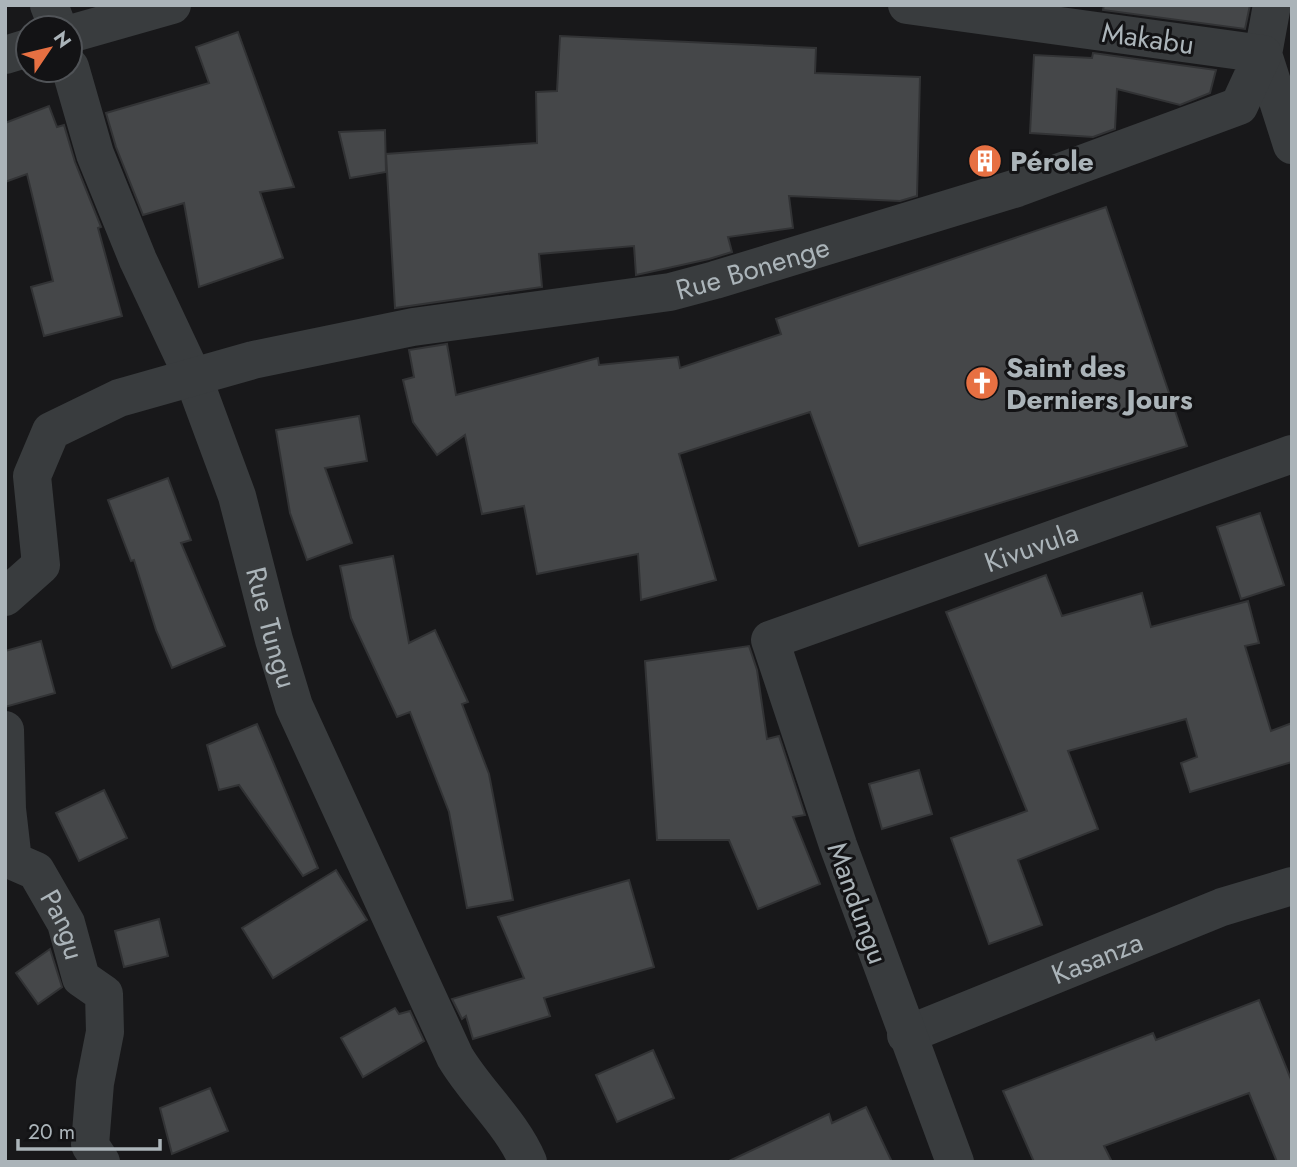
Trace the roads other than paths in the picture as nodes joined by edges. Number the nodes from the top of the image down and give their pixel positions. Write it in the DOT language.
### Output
graph roads {
  1 [pos="172,5"];
  2 [pos="907,5"];
  3 [pos="1272,5"];
  4 [pos="84,30"];
  5 [pos="1263,54"];
  6 [pos="75,84"];
  7 [pos="1292,145"];
  8 [pos="193,377"];
  9 [pos="1292,454"];
  10 [pos="5,597"];
  11 [pos="770,640"];
  12 [pos="5,730"];
  13 [pos="1292,886"];
  14 [pos="906,1035"];
  15 [pos="101,1162"];
  16 [pos="528,1162"];
  17 [pos="955,1162"];
  1 -- 4 [label="street"];
  2 -- 5 [label="street, Makabu"];
  3 -- 5 [label="street"];
  5 -- 7 [label="street"];
  5 -- 8 [label="street, Rue Bonenge"];
  6 -- 8 [label="street, Rue Tungu"];
  8 -- 10 [label="street"];
  8 -- 16 [label="street, Rue Tungu"];
  9 -- 11 [label="street, Kivuvula"];
  11 -- 14 [label="street, Mandungu"];
  12 -- 15 [label="street, Pangu"];
  13 -- 14 [label="street, Kasanza"];
  14 -- 17 [label="street, Mandungu"];
}
